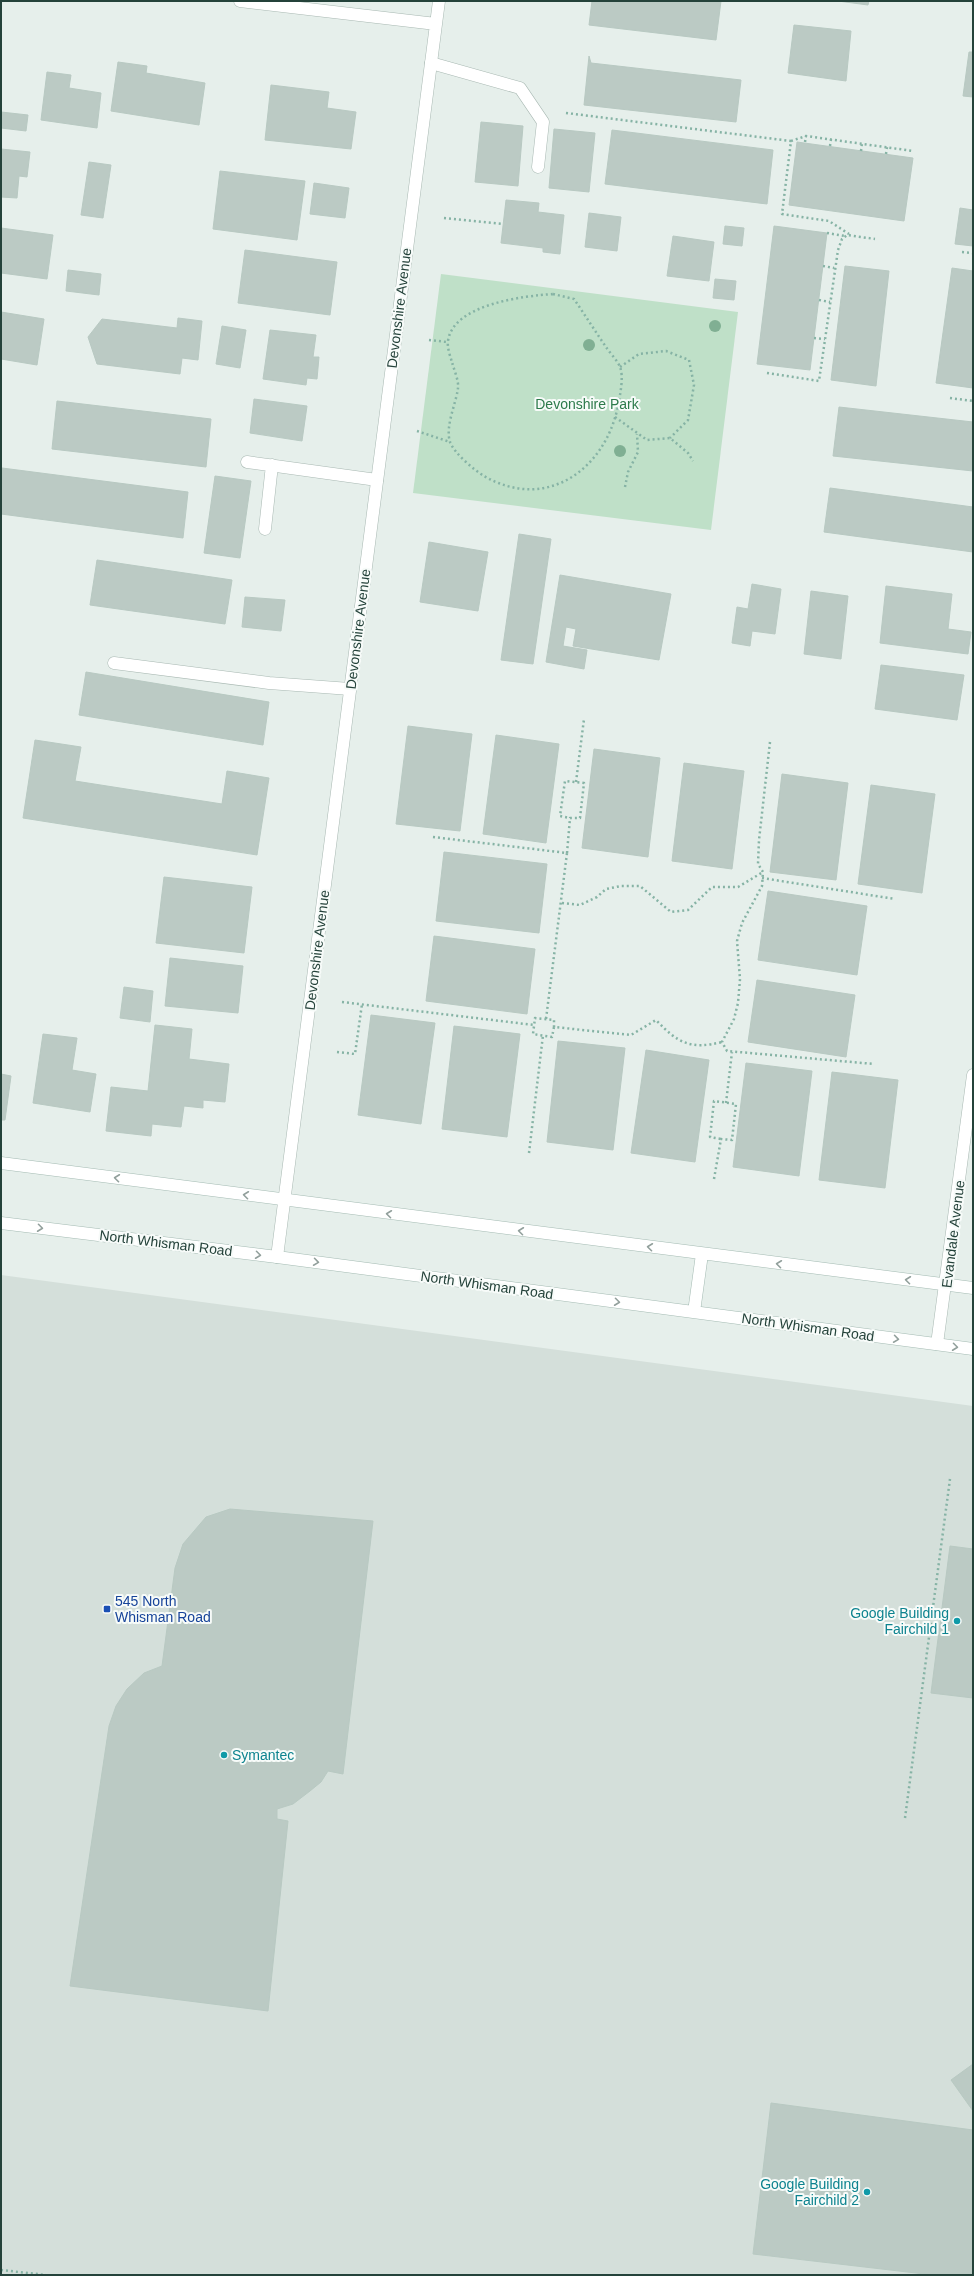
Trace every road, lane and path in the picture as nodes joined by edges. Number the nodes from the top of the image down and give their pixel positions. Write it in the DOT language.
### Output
graph roads {
  1 [pos="240,1"];
  2 [pos="439,1"];
  3 [pos="436,24"];
  4 [pos="430,63"];
  5 [pos="560,112"];
  6 [pos="806,136"];
  7 [pos="832,139"];
  8 [pos="791,140"];
  9 [pos="805,142"];
  10 [pos="862,143"];
  11 [pos="830,146"];
  12 [pos="887,147"];
  13 [pos="861,151"];
  14 [pos="913,151"];
  15 [pos="886,154"];
  16 [pos="538,167"];
  17 [pos="444,218"];
  18 [pos="503,224"];
  19 [pos="827,233"];
  20 [pos="849,234"];
  21 [pos="845,236"];
  22 [pos="875,239"];
  23 [pos="962,252"];
  24 [pos="973,253"];
  25 [pos="823,266"];
  26 [pos="834,268"];
  27 [pos="819,300"];
  28 [pos="830,302"];
  29 [pos="814,338"];
  30 [pos="825,339"];
  31 [pos="429,340"];
  32 [pos="447,342"];
  33 [pos="620,367"];
  34 [pos="767,374"];
  35 [pos="950,398"];
  36 [pos="973,401"];
  37 [pos="616,417"];
  38 [pos="417,431"];
  39 [pos="637,434"];
  40 [pos="670,438"];
  41 [pos="450,442"];
  42 [pos="693,461"];
  43 [pos="247,462"];
  44 [pos="272,466"];
  45 [pos="377,480"];
  46 [pos="625,488"];
  47 [pos="265,529"];
  48 [pos="114,662"];
  49 [pos="350,689"];
  50 [pos="584,718"];
  51 [pos="770,742"];
  52 [pos="576,782"];
  53 [pos="570,818"];
  54 [pos="433,837"];
  55 [pos="567,853"];
  56 [pos="762,872"];
  57 [pos="762,878"];
  58 [pos="895,899"];
  59 [pos="562,903"];
  60 [pos="342,1002"];
  61 [pos="362,1004"];
  62 [pos="546,1019"];
  63 [pos="534,1025"];
  64 [pos="554,1027"];
  65 [pos="543,1035"];
  66 [pos="722,1042"];
  67 [pos="337,1052"];
  68 [pos="732,1052"];
  69 [pos="874,1064"];
  70 [pos="973,1075"];
  71 [pos="726,1103"];
  72 [pos="721,1138"];
  73 [pos="529,1153"];
  74 [pos="1,1163"];
  75 [pos="714,1178"];
  76 [pos="284,1200"];
  77 [pos="1,1223"];
  78 [pos="702,1254"];
  79 [pos="277,1257"];
  80 [pos="946,1285"];
  81 [pos="973,1288"];
  82 [pos="694,1312"];
  83 [pos="937,1344"];
  84 [pos="973,1349"];
  85 [pos="950,1479"];
  86 [pos="905,1818"];
  87 [pos="1,2270"];
  88 [pos="46,2275"];
  1 -- 3 [label="main road"];
  2 -- 3 [label="main road, Devonshire Avenue"];
  3 -- 4 [label="main road, Devonshire Avenue"];
  4 -- 16 [label="main road"];
  4 -- 45 [label="main road, Devonshire Avenue"];
  5 -- 8 [label="path"];
  6 -- 7 [label="path"];
  6 -- 8 [label="path"];
  6 -- 9 [label="path"];
  7 -- 10 [label="path"];
  7 -- 11 [label="path"];
  8 -- 20 [label="path"];
  10 -- 12 [label="path"];
  10 -- 13 [label="path"];
  12 -- 14 [label="path"];
  12 -- 15 [label="path"];
  17 -- 18 [label="path"];
  19 -- 21 [label="path"];
  20 -- 21 [label="path"];
  20 -- 22 [label="path"];
  21 -- 26 [label="path"];
  23 -- 24 [label="path"];
  25 -- 26 [label="path"];
  26 -- 28 [label="path"];
  27 -- 28 [label="path"];
  28 -- 30 [label="path"];
  29 -- 30 [label="path"];
  30 -- 34 [label="path"];
  31 -- 32 [label="path"];
  32 -- 33 [label="path"];
  32 -- 41 [label="path"];
  33 -- 37 [label="path"];
  33 -- 40 [label="path"];
  35 -- 36 [label="path"];
  37 -- 39 [label="path"];
  37 -- 41 [label="path"];
  38 -- 41 [label="path"];
  39 -- 40 [label="path"];
  39 -- 46 [label="path"];
  40 -- 42 [label="path"];
  43 -- 44 [label="main road"];
  44 -- 45 [label="main road"];
  44 -- 47 [label="main road"];
  45 -- 49 [label="main road, Devonshire Avenue"];
  48 -- 49 [label="main road"];
  49 -- 76 [label="main road, Devonshire Avenue"];
  50 -- 52 [label="path"];
  51 -- 56 [label="path"];
  52 -- 53 [label="path"];
  52 -- 53 [label="path"];
  53 -- 55 [label="path"];
  54 -- 55 [label="path"];
  55 -- 59 [label="path"];
  56 -- 57 [label="path"];
  56 -- 59 [label="path"];
  57 -- 58 [label="path"];
  57 -- 66 [label="path"];
  59 -- 62 [label="path"];
  60 -- 61 [label="path"];
  61 -- 63 [label="path"];
  61 -- 67 [label="path"];
  62 -- 63 [label="path"];
  62 -- 64 [label="path"];
  63 -- 65 [label="path"];
  64 -- 65 [label="path"];
  64 -- 66 [label="path"];
  65 -- 73 [label="path"];
  66 -- 68 [label="path"];
  68 -- 69 [label="path"];
  68 -- 71 [label="path"];
  70 -- 80 [label="main road, Evandale Avenue"];
  71 -- 72 [label="path"];
  71 -- 72 [label="path"];
  72 -- 75 [label="path"];
  76 -- 74 [label="main road, one-way"];
  78 -- 76 [label="main road, one-way"];
  76 -- 79 [label="main road, Devonshire Avenue"];
  77 -- 79 [label="main road, North Whisman Road, one-way"];
  80 -- 78 [label="main road, one-way"];
  78 -- 82 [label="main road"];
  79 -- 82 [label="main road, North Whisman Road, one-way"];
  80 -- 81 [label="main road"];
  80 -- 83 [label="main road, Evandale Avenue"];
  82 -- 83 [label="main road, North Whisman Road, one-way"];
  83 -- 84 [label="main road, North Whisman Road, one-way"];
  85 -- 86 [label="path"];
  87 -- 88 [label="path"];
}
